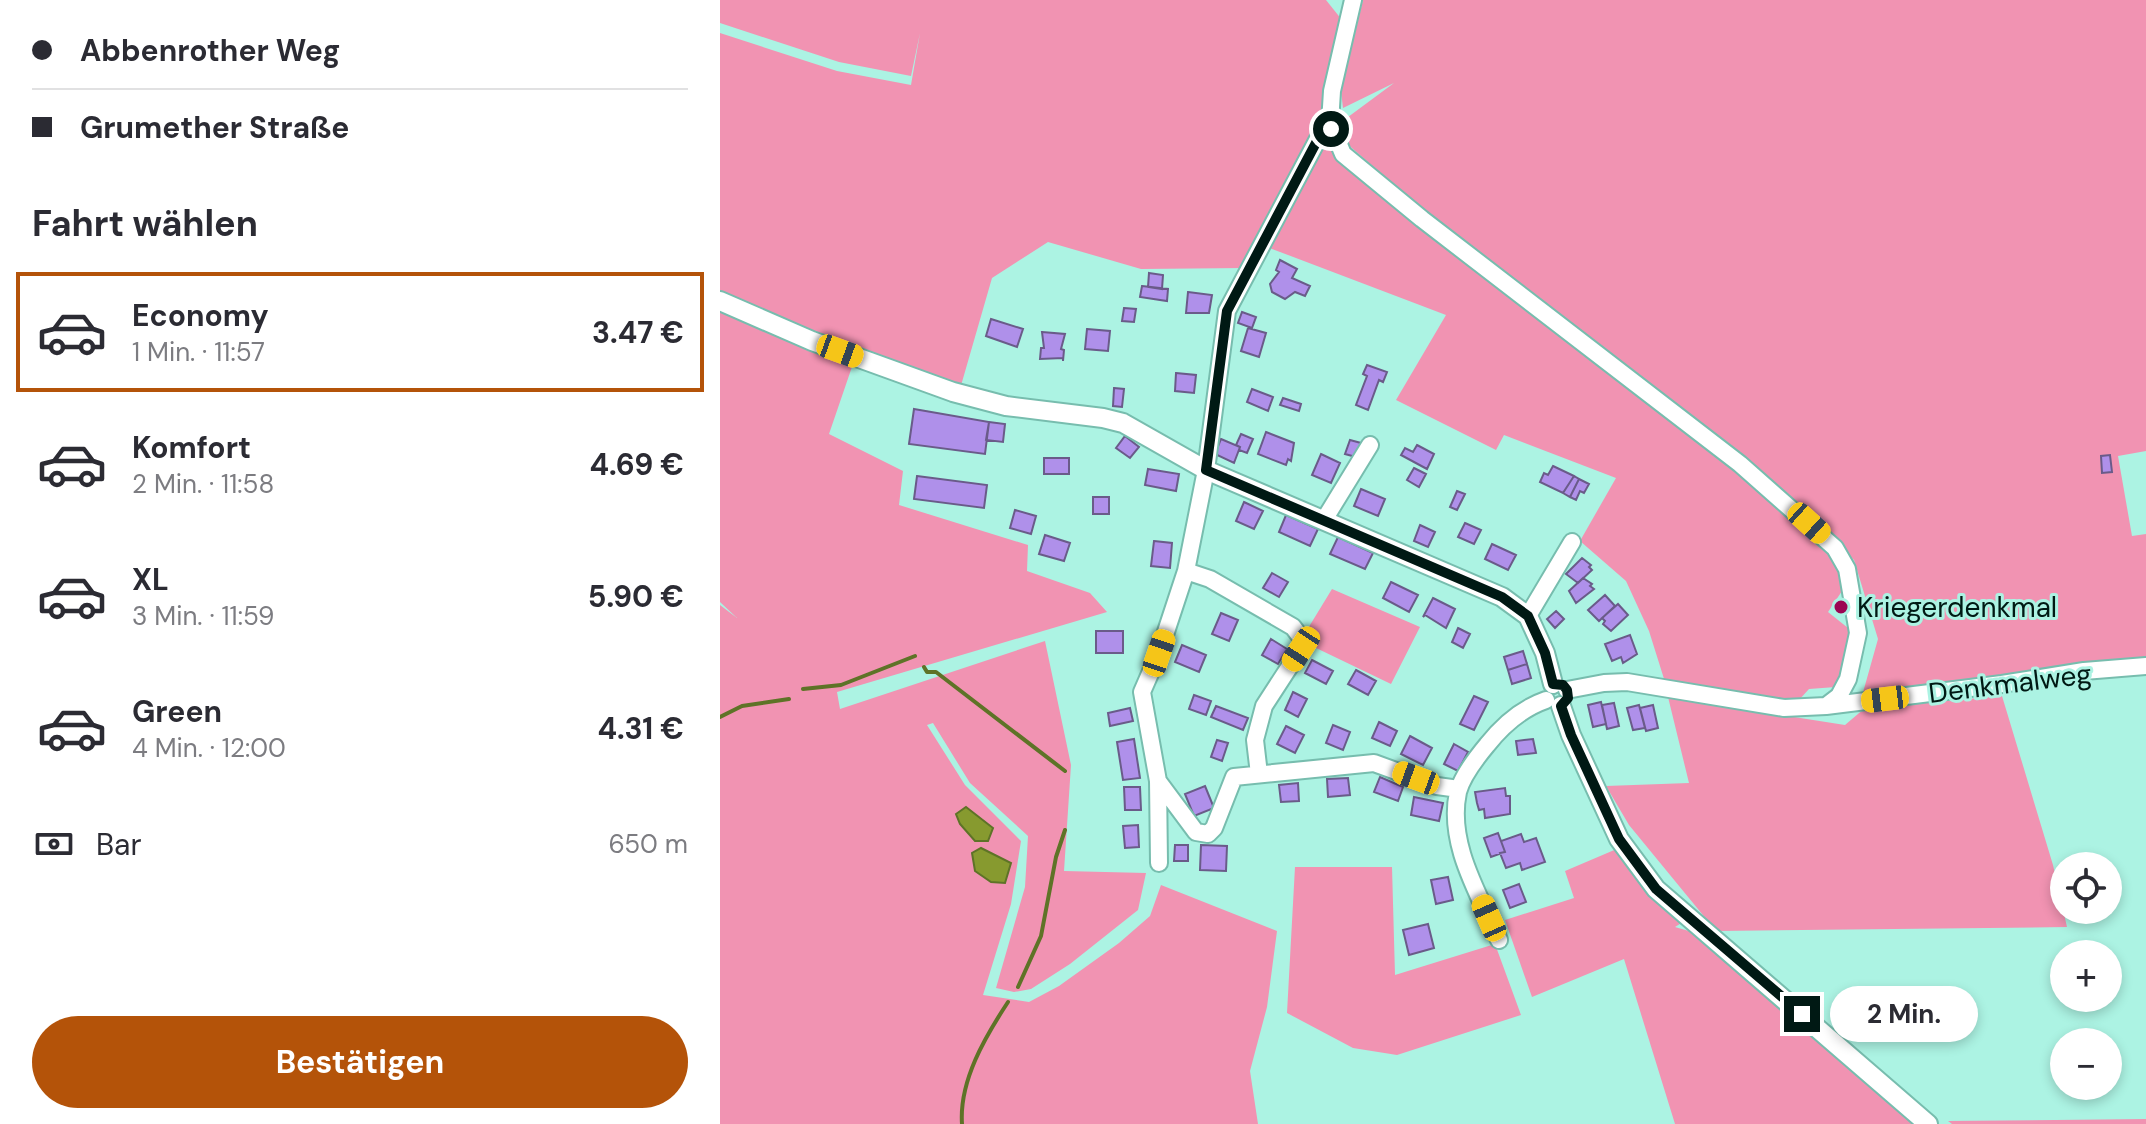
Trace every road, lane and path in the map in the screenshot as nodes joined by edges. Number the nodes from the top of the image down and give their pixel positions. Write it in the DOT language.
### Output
graph roads {
  1 [pos="1351,6"];
  2 [pos="1331,129"];
  3 [pos="720,301"];
  4 [pos="1370,445"];
  5 [pos="1206,470"];
  6 [pos="1324,520"];
  7 [pos="1572,542"];
  8 [pos="1186,571"];
  9 [pos="1528,616"];
  10 [pos="2146,666"];
  11 [pos="1557,695"];
  12 [pos="1826,706"];
  13 [pos="1259,774"];
  14 [pos="1158,781"];
  15 [pos="1459,789"];
  16 [pos="1159,863"];
  17 [pos="1499,940"];
  18 [pos="1928,1124"];
  1 -- 2 [label="street"];
  2 -- 5 [label="street"];
  2 -- 12 [label="street"];
  3 -- 5 [label="street"];
  4 -- 6 [label="street"];
  5 -- 6 [label="street"];
  5 -- 8 [label="street"];
  6 -- 9 [label="street"];
  7 -- 9 [label="street"];
  8 -- 13 [label="street"];
  8 -- 14 [label="street"];
  9 -- 11 [label="street"];
  10 -- 12 [label="street, Denkmalweg"];
  11 -- 12 [label="street, Denkmalweg"];
  11 -- 15 [label="street"];
  11 -- 18 [label="street"];
  13 -- 14 [label="street"];
  13 -- 15 [label="street"];
  14 -- 16 [label="street"];
  15 -- 17 [label="street"];
}
